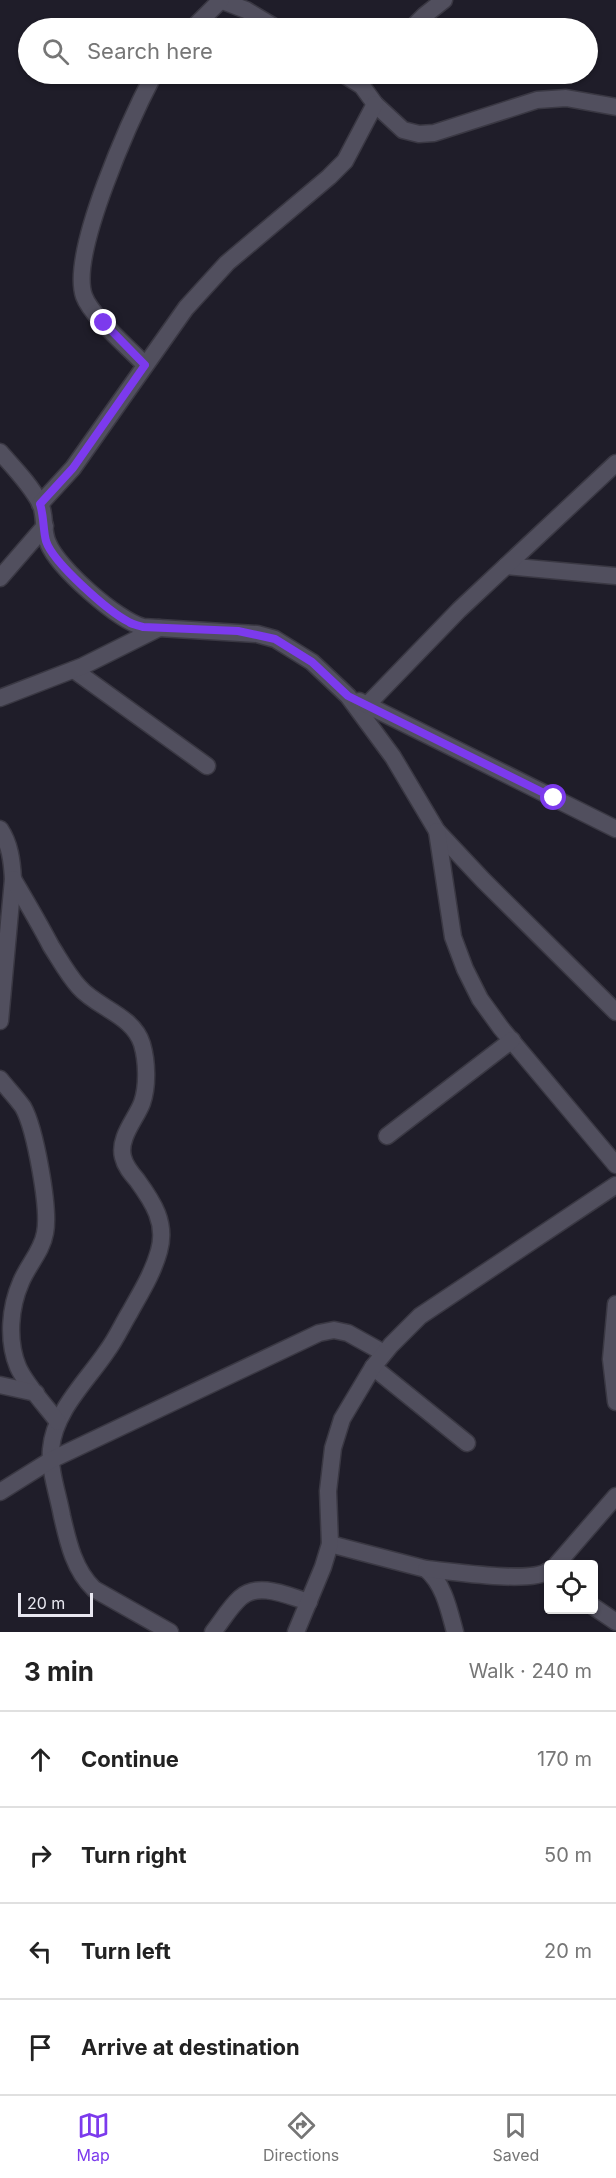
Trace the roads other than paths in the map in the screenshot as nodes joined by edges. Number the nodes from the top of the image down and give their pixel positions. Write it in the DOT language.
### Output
graph roads {
  1 [pos="220,0"];
  2 [pos="444,0"];
  3 [pos="247,5"];
  4 [pos="203,18"];
  5 [pos="263,18"];
  6 [pos="422,18"];
  7 [pos="150,84"];
  8 [pos="359,84"];
  9 [pos="362,86"];
  10 [pos="375,104"];
  11 [pos="616,107"];
  12 [pos="145,365"];
  13 [pos="0,452"];
  14 [pos="616,463"];
  15 [pos="40,504"];
  16 [pos="45,526"];
  17 [pos="506,566"];
  18 [pos="616,576"];
  19 [pos="0,578"];
  20 [pos="160,627"];
  21 [pos="74,670"];
  22 [pos="348,696"];
  23 [pos="0,698"];
  24 [pos="367,705"];
  25 [pos="207,766"];
  26 [pos="0,829"];
  27 [pos="616,829"];
  28 [pos="437,831"];
  29 [pos="13,879"];
  30 [pos="616,1012"];
  31 [pos="0,1021"];
  32 [pos="512,1040"];
  33 [pos="0,1078"];
  34 [pos="387,1136"];
  35 [pos="616,1165"];
  36 [pos="616,1185"];
  37 [pos="616,1304"];
  38 [pos="384,1353"];
  39 [pos="373,1367"];
  40 [pos="0,1385"];
  41 [pos="36,1393"];
  42 [pos="616,1402"];
  43 [pos="58,1422"];
  44 [pos="467,1443"];
  45 [pos="51,1460"];
  46 [pos="0,1492"];
  47 [pos="616,1496"];
  48 [pos="330,1544"];
  49 [pos="560,1560"];
  50 [pos="426,1569"];
  51 [pos="544,1573"];
  52 [pos="309,1602"];
  53 [pos="598,1610"];
  54 [pos="616,1622"];
  55 [pos="170,1632"];
  56 [pos="213,1632"];
  57 [pos="296,1632"];
  58 [pos="455,1632"];
  1 -- 3 [label="street"];
  1 -- 4 [label="street"];
  2 -- 6 [label="street"];
  3 -- 5 [label="street"];
  7 -- 12 [label="street"];
  8 -- 9 [label="street"];
  9 -- 10 [label="street"];
  10 -- 11 [label="street"];
  10 -- 12 [label="street"];
  12 -- 15 [label="street"];
  13 -- 15 [label="street"];
  14 -- 17 [label="street"];
  15 -- 16 [label="street"];
  16 -- 19 [label="street"];
  16 -- 20 [label="street"];
  17 -- 18 [label="street"];
  17 -- 24 [label="street"];
  20 -- 21 [label="street"];
  20 -- 22 [label="street"];
  21 -- 23 [label="street"];
  21 -- 25 [label="street"];
  22 -- 24 [label="street"];
  22 -- 28 [label="street"];
  24 -- 27 [label="street"];
  26 -- 29 [label="street"];
  28 -- 30 [label="street"];
  28 -- 32 [label="street"];
  29 -- 31 [label="street"];
  29 -- 43 [label="street"];
  32 -- 34 [label="street"];
  32 -- 35 [label="street"];
  33 -- 41 [label="street"];
  36 -- 38 [label="street"];
  37 -- 42 [label="street"];
  38 -- 39 [label="street"];
  38 -- 45 [label="street"];
  39 -- 44 [label="street"];
  39 -- 48 [label="street"];
  40 -- 41 [label="street"];
  41 -- 43 [label="street"];
  43 -- 45 [label="street"];
  45 -- 46 [label="street"];
  45 -- 55 [label="street"];
  47 -- 49 [label="street"];
  48 -- 50 [label="street"];
  48 -- 52 [label="street"];
  50 -- 51 [label="street"];
  50 -- 58 [label="street"];
  52 -- 56 [label="street"];
  52 -- 57 [label="street"];
  53 -- 54 [label="street"];
}
